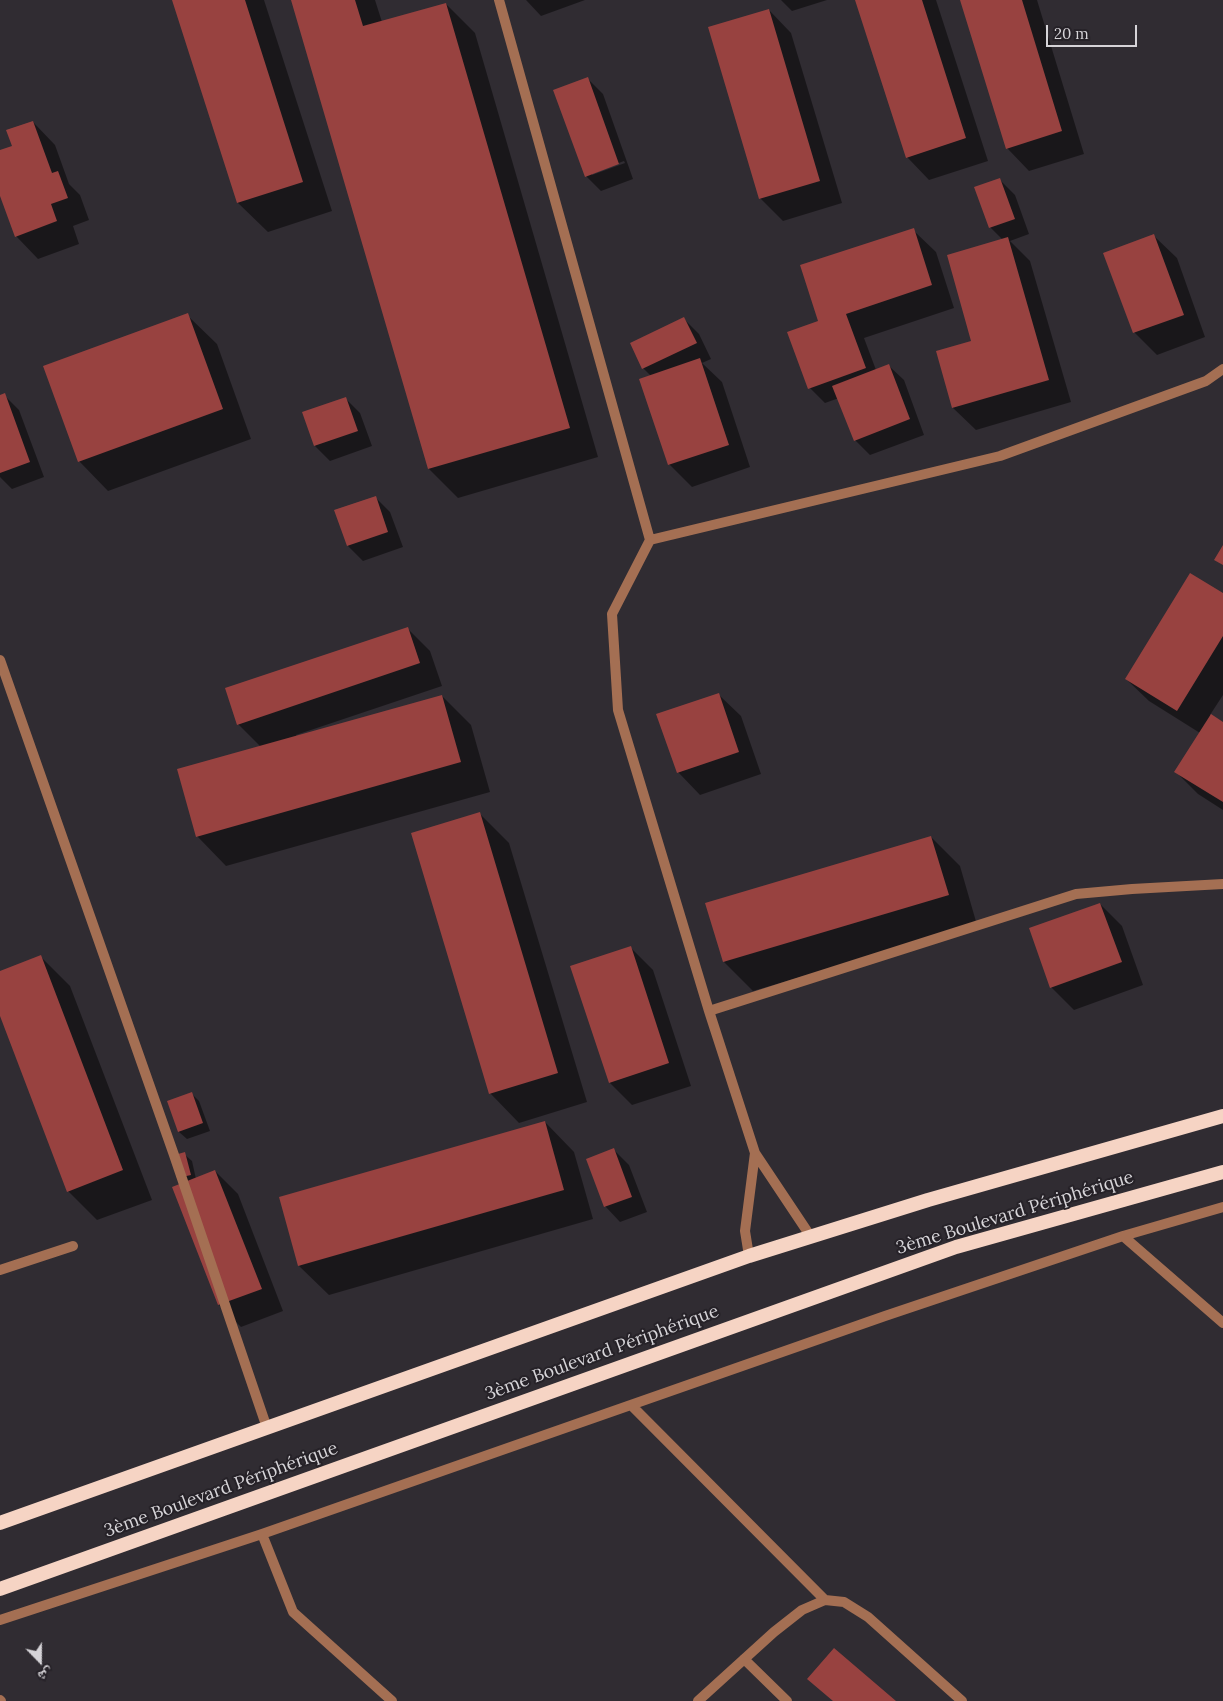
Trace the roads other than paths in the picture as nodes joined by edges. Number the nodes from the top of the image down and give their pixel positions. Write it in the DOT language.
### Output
graph roads {
  1 [pos="499,0"];
  2 [pos="1223,369"];
  3 [pos="650,540"];
  4 [pos="0,660"];
  5 [pos="1223,884"];
  6 [pos="709,1011"];
  7 [pos="1223,1116"];
  8 [pos="754,1153"];
  9 [pos="1223,1172"];
  10 [pos="1223,1207"];
  11 [pos="1123,1236"];
  12 [pos="811,1237"];
  13 [pos="73,1246"];
  14 [pos="749,1256"];
  15 [pos="0,1270"];
  16 [pos="1223,1323"];
  17 [pos="631,1405"];
  18 [pos="267,1428"];
  19 [pos="0,1523"];
  20 [pos="262,1534"];
  21 [pos="0,1589"];
  22 [pos="825,1600"];
  23 [pos="0,1620"];
  24 [pos="744,1659"];
  25 [pos="392,1701"];
  26 [pos="698,1701"];
  27 [pos="787,1701"];
  28 [pos="962,1701"];
  1 -- 3 [label="street"];
  2 -- 3 [label="street"];
  3 -- 6 [label="street"];
  4 -- 18 [label="street"];
  5 -- 6 [label="street"];
  6 -- 8 [label="street"];
  7 -- 12 [label="highway, 3ème Boulevard Périphérique"];
  8 -- 12 [label="street"];
  8 -- 14 [label="street"];
  9 -- 21 [label="highway, 3ème Boulevard Périphérique"];
  10 -- 11 [label="street"];
  11 -- 16 [label="street"];
  11 -- 17 [label="street"];
  12 -- 14 [label="highway, 3ème Boulevard Périphérique"];
  13 -- 15 [label="street"];
  14 -- 18 [label="highway, 3ème Boulevard Périphérique"];
  17 -- 20 [label="street"];
  17 -- 22 [label="street"];
  18 -- 19 [label="highway, 3ème Boulevard Périphérique"];
  20 -- 23 [label="street"];
  20 -- 25 [label="street"];
  22 -- 24 [label="street"];
  22 -- 28 [label="street"];
  24 -- 26 [label="street"];
  24 -- 27 [label="street"];
}
